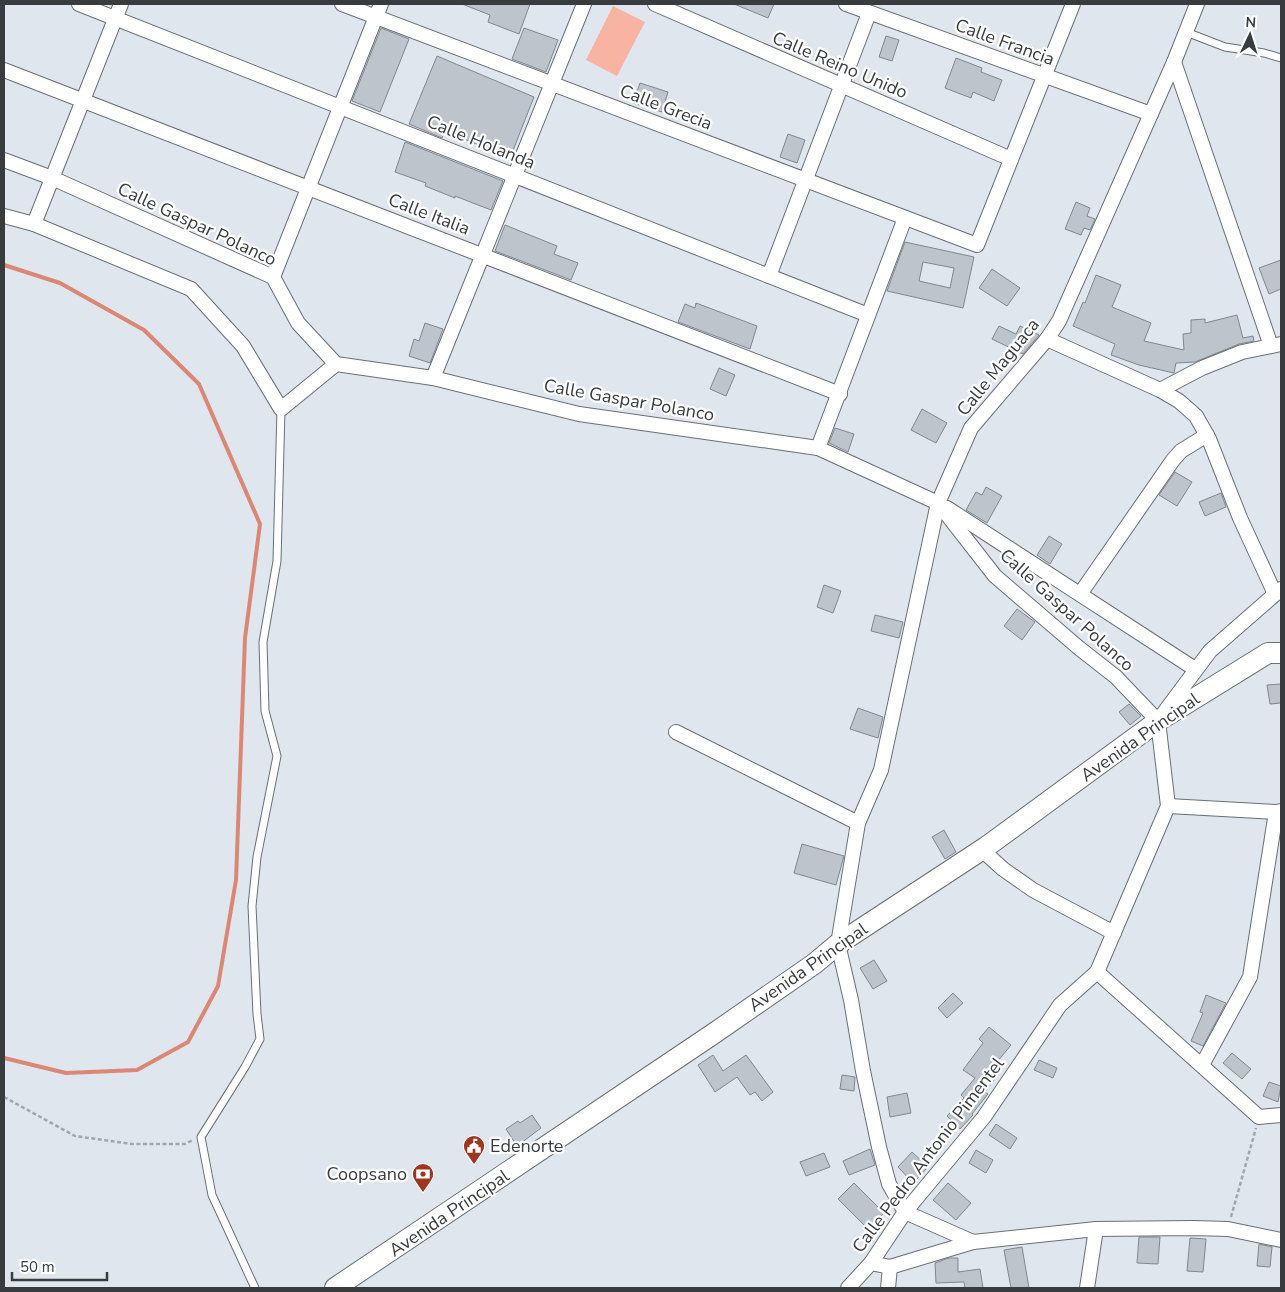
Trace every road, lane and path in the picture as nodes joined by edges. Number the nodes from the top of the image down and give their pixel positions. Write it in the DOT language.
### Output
graph roads {
  1 [pos="80,4"];
  2 [pos="121,4"];
  3 [pos="342,4"];
  4 [pos="584,4"];
  5 [pos="655,4"];
  6 [pos="846,4"];
  7 [pos="1072,4"];
  8 [pos="1197,4"];
  9 [pos="378,10"];
  10 [pos="869,13"];
  11 [pos="116,18"];
  12 [pos="1186,32"];
  13 [pos="1281,58"];
  14 [pos="1174,62"];
  15 [pos="4,70"];
  16 [pos="1044,76"];
  17 [pos="551,83"];
  18 [pos="842,86"];
  19 [pos="83,101"];
  20 [pos="340,107"];
  21 [pos="1151,114"];
  22 [pos="1011,159"];
  23 [pos="4,160"];
  24 [pos="514,176"];
  25 [pos="52,178"];
  26 [pos="806,180"];
  27 [pos="308,188"];
  28 [pos="4,216"];
  29 [pos="905,218"];
  30 [pos="34,224"];
  31 [pos="482,255"];
  32 [pos="769,276"];
  33 [pos="273,277"];
  34 [pos="868,316"];
  35 [pos="1047,339"];
  36 [pos="1276,345"];
  37 [pos="336,364"];
  38 [pos="433,378"];
  39 [pos="1160,390"];
  40 [pos="840,394"];
  41 [pos="281,409"];
  42 [pos="1206,435"];
  43 [pos="818,448"];
  44 [pos="938,503"];
  45 [pos="1278,592"];
  46 [pos="1080,594"];
  47 [pos="1281,653"];
  48 [pos="1195,669"];
  49 [pos="1158,721"];
  50 [pos="676,732"];
  51 [pos="1168,806"];
  52 [pos="1279,811"];
  53 [pos="858,823"];
  54 [pos="982,850"];
  55 [pos="1114,933"];
  56 [pos="838,944"];
  57 [pos="1097,972"];
  58 [pos="1202,1065"];
  59 [pos="4,1097"];
  60 [pos="1281,1115"];
  61 [pos="1258,1117"];
  62 [pos="201,1137"];
  63 [pos="905,1212"];
  64 [pos="1228,1229"];
  65 [pos="1096,1230"];
  66 [pos="1281,1240"];
  67 [pos="973,1242"];
  68 [pos="871,1263"];
  69 [pos="890,1267"];
  70 [pos="255,1288"];
  71 [pos="336,1288"];
  72 [pos="848,1288"];
  73 [pos="888,1288"];
  74 [pos="1087,1288"];
  1 -- 11 [label="street, Calle Holanda"];
  2 -- 11 [label="street"];
  3 -- 9 [label="street, Calle Grecia"];
  4 -- 17 [label="street"];
  5 -- 18 [label="street, Calle Reino Unido"];
  6 -- 10 [label="street, Calle Francia"];
  7 -- 16 [label="street"];
  8 -- 12 [label="street, Calle Maguaca"];
  9 -- 17 [label="street, Calle Grecia"];
  9 -- 20 [label="street"];
  10 -- 16 [label="street, Calle Francia"];
  10 -- 18 [label="street"];
  11 -- 19 [label="street"];
  11 -- 20 [label="street, Calle Holanda"];
  12 -- 13 [label="lane"];
  12 -- 14 [label="street, Calle Maguaca"];
  14 -- 21 [label="street, Calle Maguaca"];
  14 -- 36 [label="street"];
  15 -- 19 [label="street, Calle Italia"];
  16 -- 21 [label="street, Calle Francia"];
  16 -- 22 [label="street"];
  17 -- 24 [label="street"];
  17 -- 26 [label="street, Calle Grecia"];
  18 -- 22 [label="street, Calle Reino Unido"];
  18 -- 26 [label="street"];
  19 -- 25 [label="street"];
  19 -- 27 [label="street, Calle Italia"];
  20 -- 24 [label="street, Calle Holanda"];
  20 -- 27 [label="street"];
  21 -- 35 [label="street, Calle Maguaca"];
  22 -- 29 [label="street, Calle Grecia"];
  23 -- 25 [label="street, Calle Gaspar Polanco"];
  24 -- 31 [label="street"];
  24 -- 32 [label="street, Calle Holanda"];
  25 -- 30 [label="street"];
  25 -- 33 [label="street, Calle Gaspar Polanco"];
  26 -- 29 [label="street, Calle Grecia"];
  26 -- 32 [label="street"];
  27 -- 31 [label="street, Calle Italia"];
  27 -- 33 [label="street"];
  28 -- 30 [label="street"];
  29 -- 34 [label="street"];
  30 -- 41 [label="street"];
  31 -- 38 [label="street"];
  31 -- 40 [label="street, Calle Italia"];
  32 -- 34 [label="street, Calle Holanda"];
  33 -- 37 [label="street, Calle Gaspar Polanco"];
  34 -- 40 [label="street"];
  35 -- 39 [label="street"];
  35 -- 44 [label="street, Calle Maguaca"];
  36 -- 39 [label="street"];
  37 -- 38 [label="street, Calle Gaspar Polanco"];
  37 -- 41 [label="street"];
  38 -- 43 [label="street, Calle Gaspar Polanco"];
  39 -- 42 [label="street"];
  40 -- 43 [label="street"];
  41 -- 62 [label="lane"];
  42 -- 45 [label="street"];
  42 -- 46 [label="street"];
  43 -- 44 [label="street, Calle Gaspar Polanco"];
  44 -- 46 [label="street"];
  44 -- 49 [label="street, Calle Gaspar Polanco"];
  44 -- 53 [label="street, Calle Maguaca"];
  45 -- 48 [label="street"];
  46 -- 48 [label="street"];
  47 -- 49 [label="main road, Avenida Principal"];
  48 -- 49 [label="street"];
  49 -- 51 [label="street, Calle Pedro Antonio Pimentel"];
  49 -- 54 [label="main road, Avenida Principal"];
  50 -- 53 [label="street"];
  51 -- 52 [label="street"];
  51 -- 55 [label="street, Calle Pedro Antonio Pimentel"];
  52 -- 58 [label="street"];
  53 -- 56 [label="street, Calle Maguaca"];
  54 -- 55 [label="street"];
  54 -- 56 [label="main road, Avenida Principal"];
  55 -- 57 [label="street, Calle Pedro Antonio Pimentel"];
  56 -- 63 [label="street"];
  56 -- 71 [label="main road, Avenida Principal"];
  57 -- 58 [label="street"];
  57 -- 63 [label="street, Calle Pedro Antonio Pimentel"];
  58 -- 61 [label="street"];
  59 -- 62 [label="path"];
  60 -- 61 [label="street"];
  61 -- 64 [label="path"];
  62 -- 70 [label="lane"];
  63 -- 67 [label="street"];
  63 -- 68 [label="street, Calle Pedro Antonio Pimentel"];
  64 -- 65 [label="street"];
  64 -- 66 [label="street"];
  65 -- 67 [label="street"];
  65 -- 74 [label="street"];
  67 -- 69 [label="street"];
  68 -- 69 [label="street"];
  68 -- 72 [label="street, Calle Pedro Antonio Pimentel"];
  69 -- 73 [label="street"];
}
